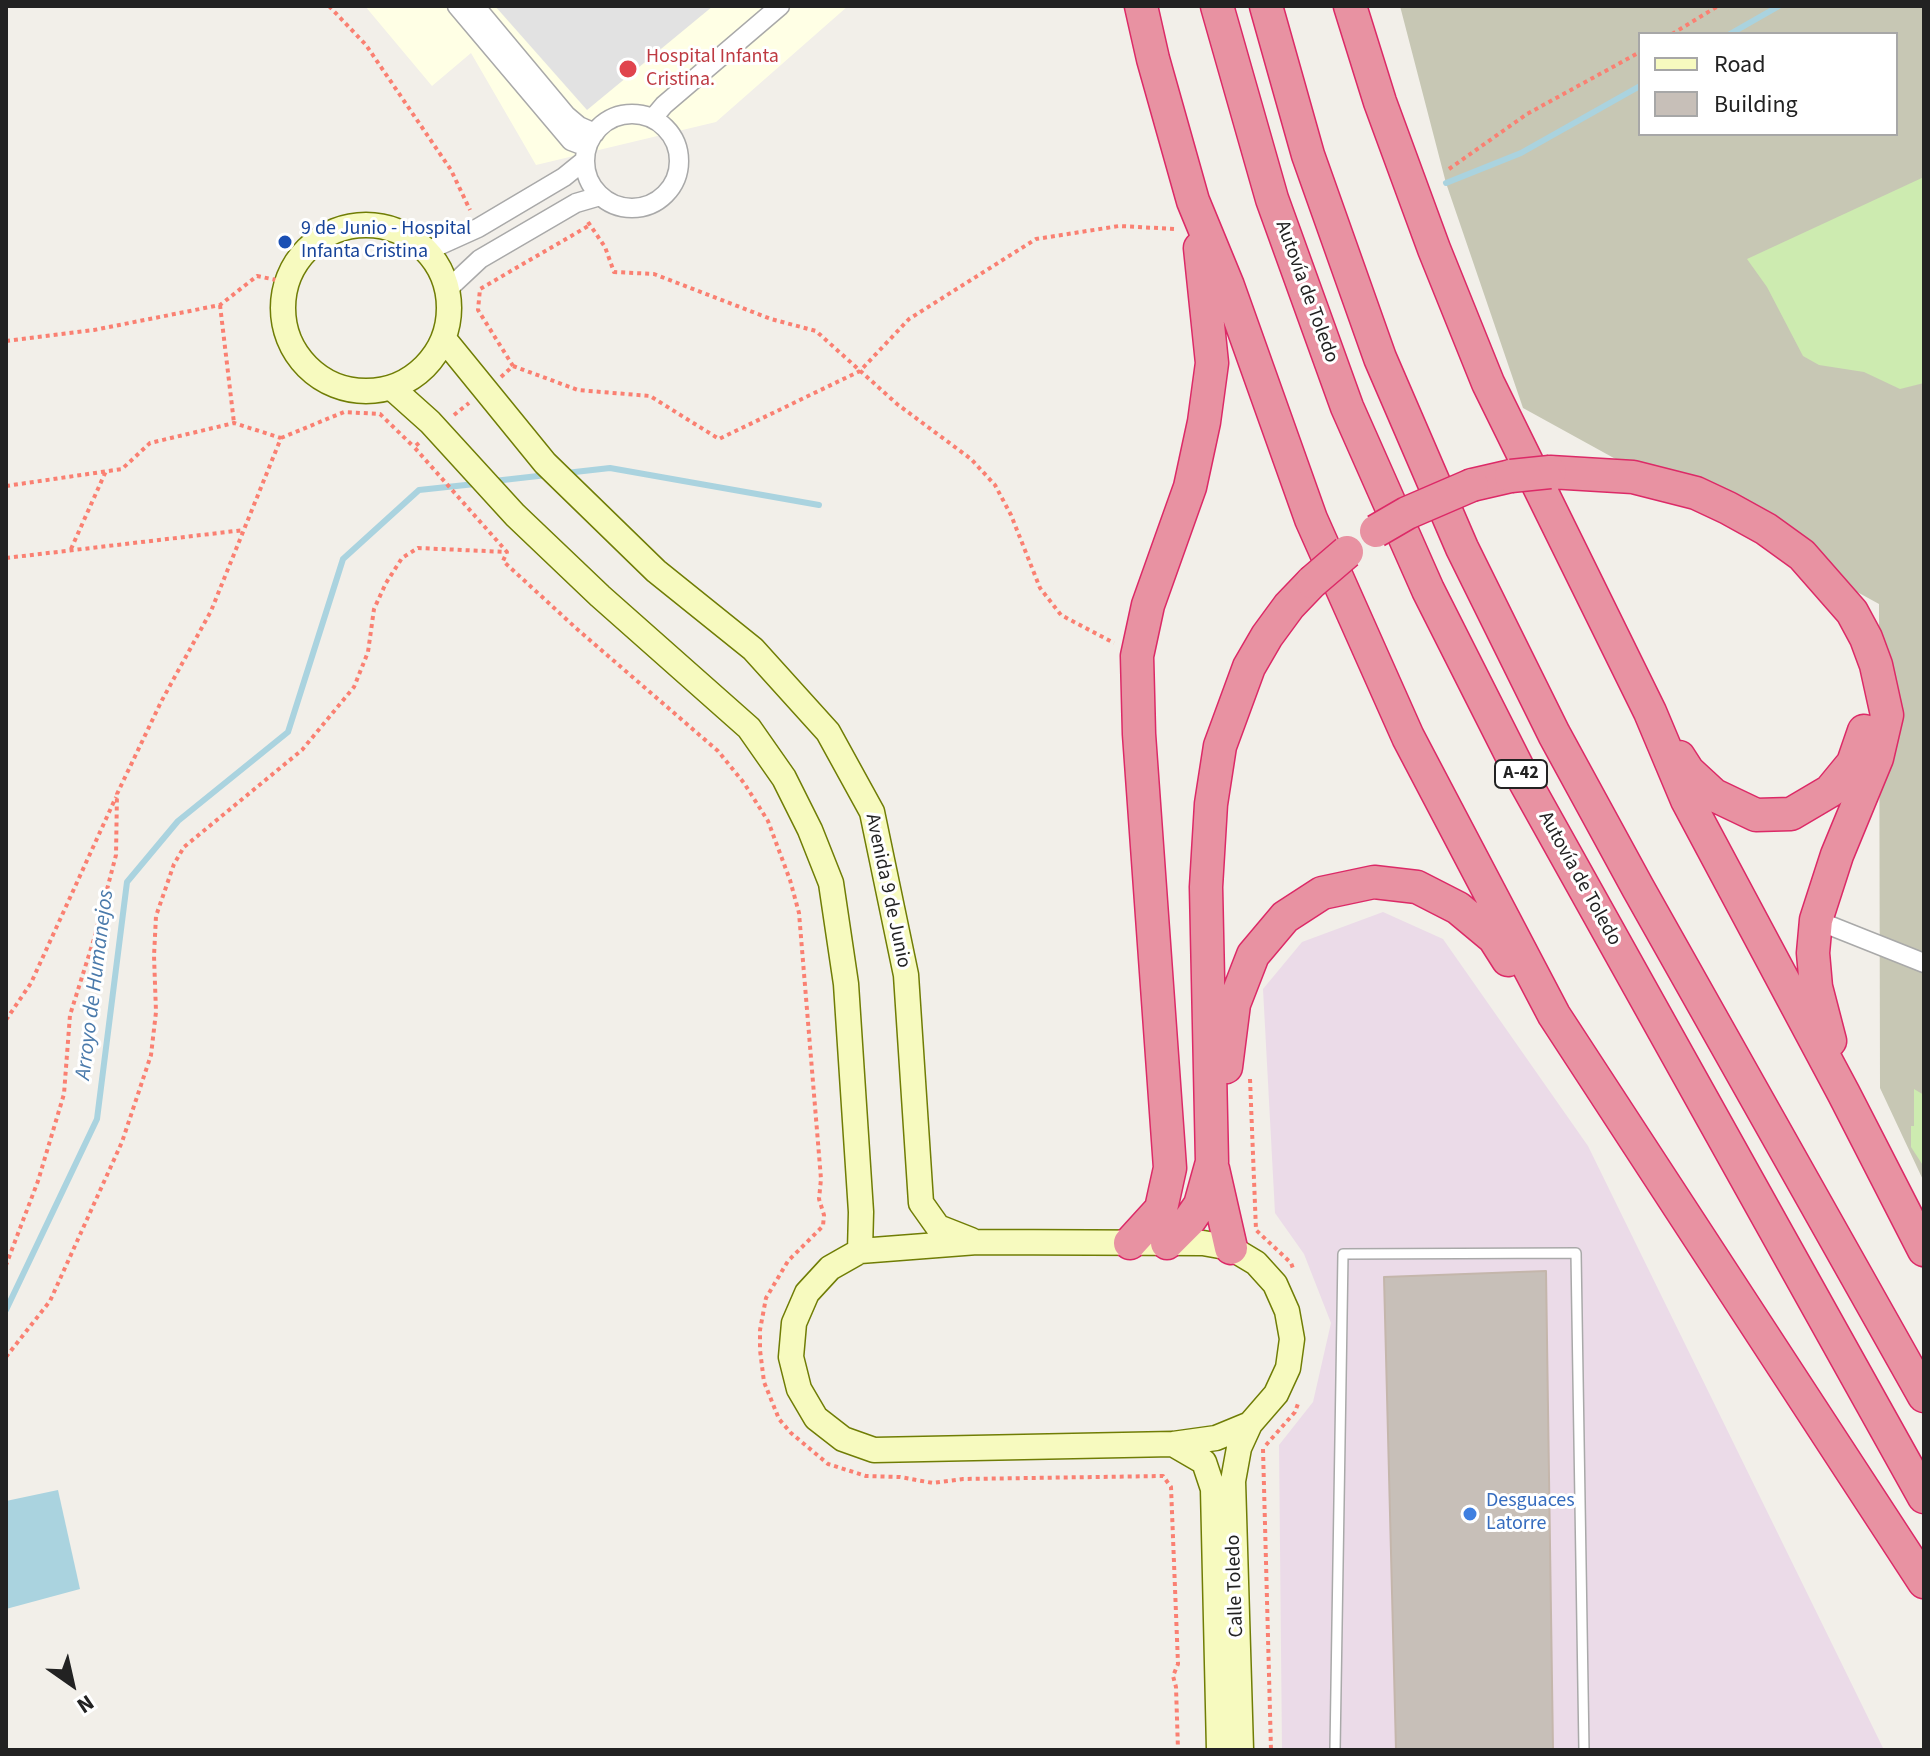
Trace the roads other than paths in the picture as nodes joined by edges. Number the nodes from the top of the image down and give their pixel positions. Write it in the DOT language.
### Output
graph roads {
  1 [pos="457,6"];
  2 [pos="475,6"];
  3 [pos="780,6"];
  4 [pos="1141,6"];
  5 [pos="1217,6"];
  6 [pos="1266,6"];
  7 [pos="1350,6"];
  8 [pos="1370,6"];
  9 [pos="653,118"];
  10 [pos="589,146"];
  11 [pos="600,196"];
  12 [pos="1189,216"];
  13 [pos="1434,249"];
  14 [pos="427,251"];
  15 [pos="448,289"];
  16 [pos="444,339"];
  17 [pos="392,388"];
  18 [pos="1876,665"];
  19 [pos="1650,712"];
  20 [pos="1816,920"];
  21 [pos="1924,963"];
  22 [pos="1554,1015"];
  23 [pos="1844,1094"];
  24 [pos="1212,1156"];
  25 [pos="977,1242"];
  26 [pos="1130,1243"];
  27 [pos="1167,1243"];
  28 [pos="1231,1248"];
  29 [pos="1924,1250"];
  30 [pos="860,1251"];
  31 [pos="1924,1396"];
  32 [pos="1250,1424"];
  33 [pos="1173,1444"];
  34 [pos="1924,1497"];
  35 [pos="1924,1582"];
  36 [pos="1219,1750"];
  37 [pos="1241,1750"];
  38 [pos="1335,1750"];
  39 [pos="1584,1750"];
  1 -- 10 [label="street"];
  2 -- 10 [label="street"];
  3 -- 9 [label="street"];
  4 -- 12 [label="highway"];
  5 -- 34 [label="highway, Autovía de Toledo / A-42"];
  6 -- 31 [label="highway, A-42"];
  7 -- 13 [label="highway"];
  8 -- 13 [label="highway"];
  9 -- 10 [label="street"];
  9 -- 11 [label="street"];
  10 -- 11 [label="street"];
  10 -- 14 [label="street"];
  11 -- 15 [label="street"];
  12 -- 22 [label="highway"];
  12 -- 26 [label="highway"];
  13 -- 19 [label="highway"];
  14 -- 15 [label="main road"];
  14 -- 17 [label="main road"];
  15 -- 16 [label="main road"];
  16 -- 17 [label="main road"];
  16 -- 25 [label="main road, Avenida 9 de Junio"];
  17 -- 30 [label="main road"];
  18 -- 19 [label="highway"];
  18 -- 20 [label="highway"];
  18 -- 24 [label="highway, bridge"];
  19 -- 23 [label="highway"];
  20 -- 21 [label="street"];
  20 -- 23 [label="highway"];
  22 -- 24 [label="highway"];
  22 -- 35 [label="highway"];
  23 -- 29 [label="highway"];
  24 -- 27 [label="highway"];
  24 -- 28 [label="highway"];
  25 -- 26 [label="main road"];
  25 -- 30 [label="main road"];
  26 -- 27 [label="main road"];
  27 -- 28 [label="main road"];
  28 -- 32 [label="main road"];
  30 -- 33 [label="main road"];
  32 -- 33 [label="main road"];
  32 -- 37 [label="main road, Calle Toledo"];
  33 -- 36 [label="main road, Calle Toledo"];
  38 -- 39 [label="lane"];
}
